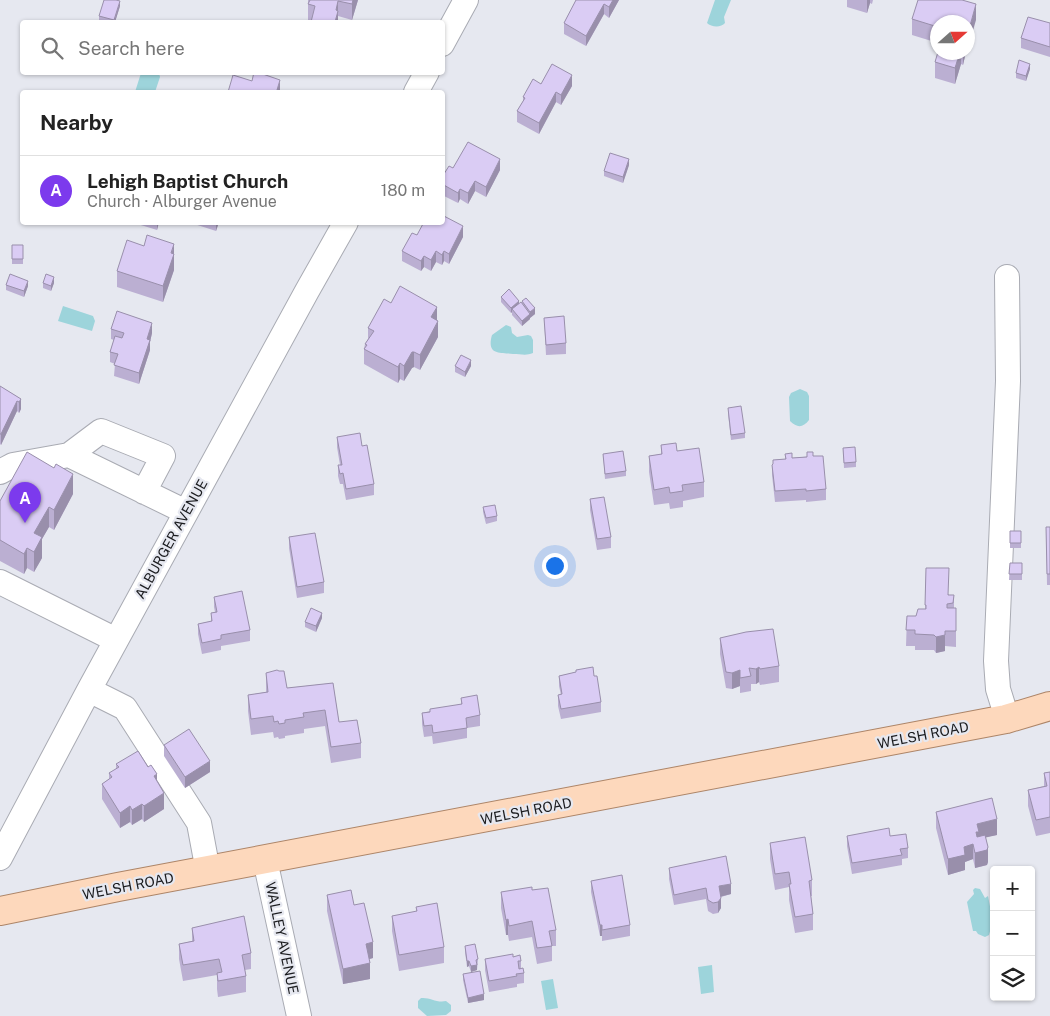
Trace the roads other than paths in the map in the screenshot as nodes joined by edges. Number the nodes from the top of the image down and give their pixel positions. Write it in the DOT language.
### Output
graph roads {
  1 [pos="466,0"];
  2 [pos="445,38"];
  3 [pos="425,75"];
  4 [pos="417,90"];
  5 [pos="344,225"];
  6 [pos="1007,277"];
  7 [pos="69,455"];
  8 [pos="0,472"];
  9 [pos="144,492"];
  10 [pos="186,512"];
  11 [pos="0,582"];
  12 [pos="116,640"];
  13 [pos="89,690"];
  14 [pos="1050,706"];
  15 [pos="1007,718"];
  16 [pos="0,858"];
  17 [pos="265,860"];
  18 [pos="208,870"];
  19 [pos="0,911"];
  20 [pos="300,1016"];
  1 -- 2 [label="street"];
  3 -- 4 [label="street"];
  5 -- 10 [label="street, ALBURGER AVENUE"];
  6 -- 15 [label="street"];
  7 -- 8 [label="street"];
  7 -- 9 [label="street"];
  7 -- 9 [label="street"];
  9 -- 10 [label="street"];
  10 -- 12 [label="street, ALBURGER AVENUE"];
  11 -- 12 [label="street"];
  12 -- 13 [label="street, ALBURGER AVENUE"];
  13 -- 16 [label="street, ALBURGER AVENUE"];
  13 -- 18 [label="street"];
  14 -- 15 [label="main road, WELSH ROAD"];
  15 -- 17 [label="main road, WELSH ROAD"];
  17 -- 18 [label="main road, WELSH ROAD"];
  17 -- 20 [label="street, WALLEY AVENUE"];
  18 -- 19 [label="main road, WELSH ROAD"];
}
